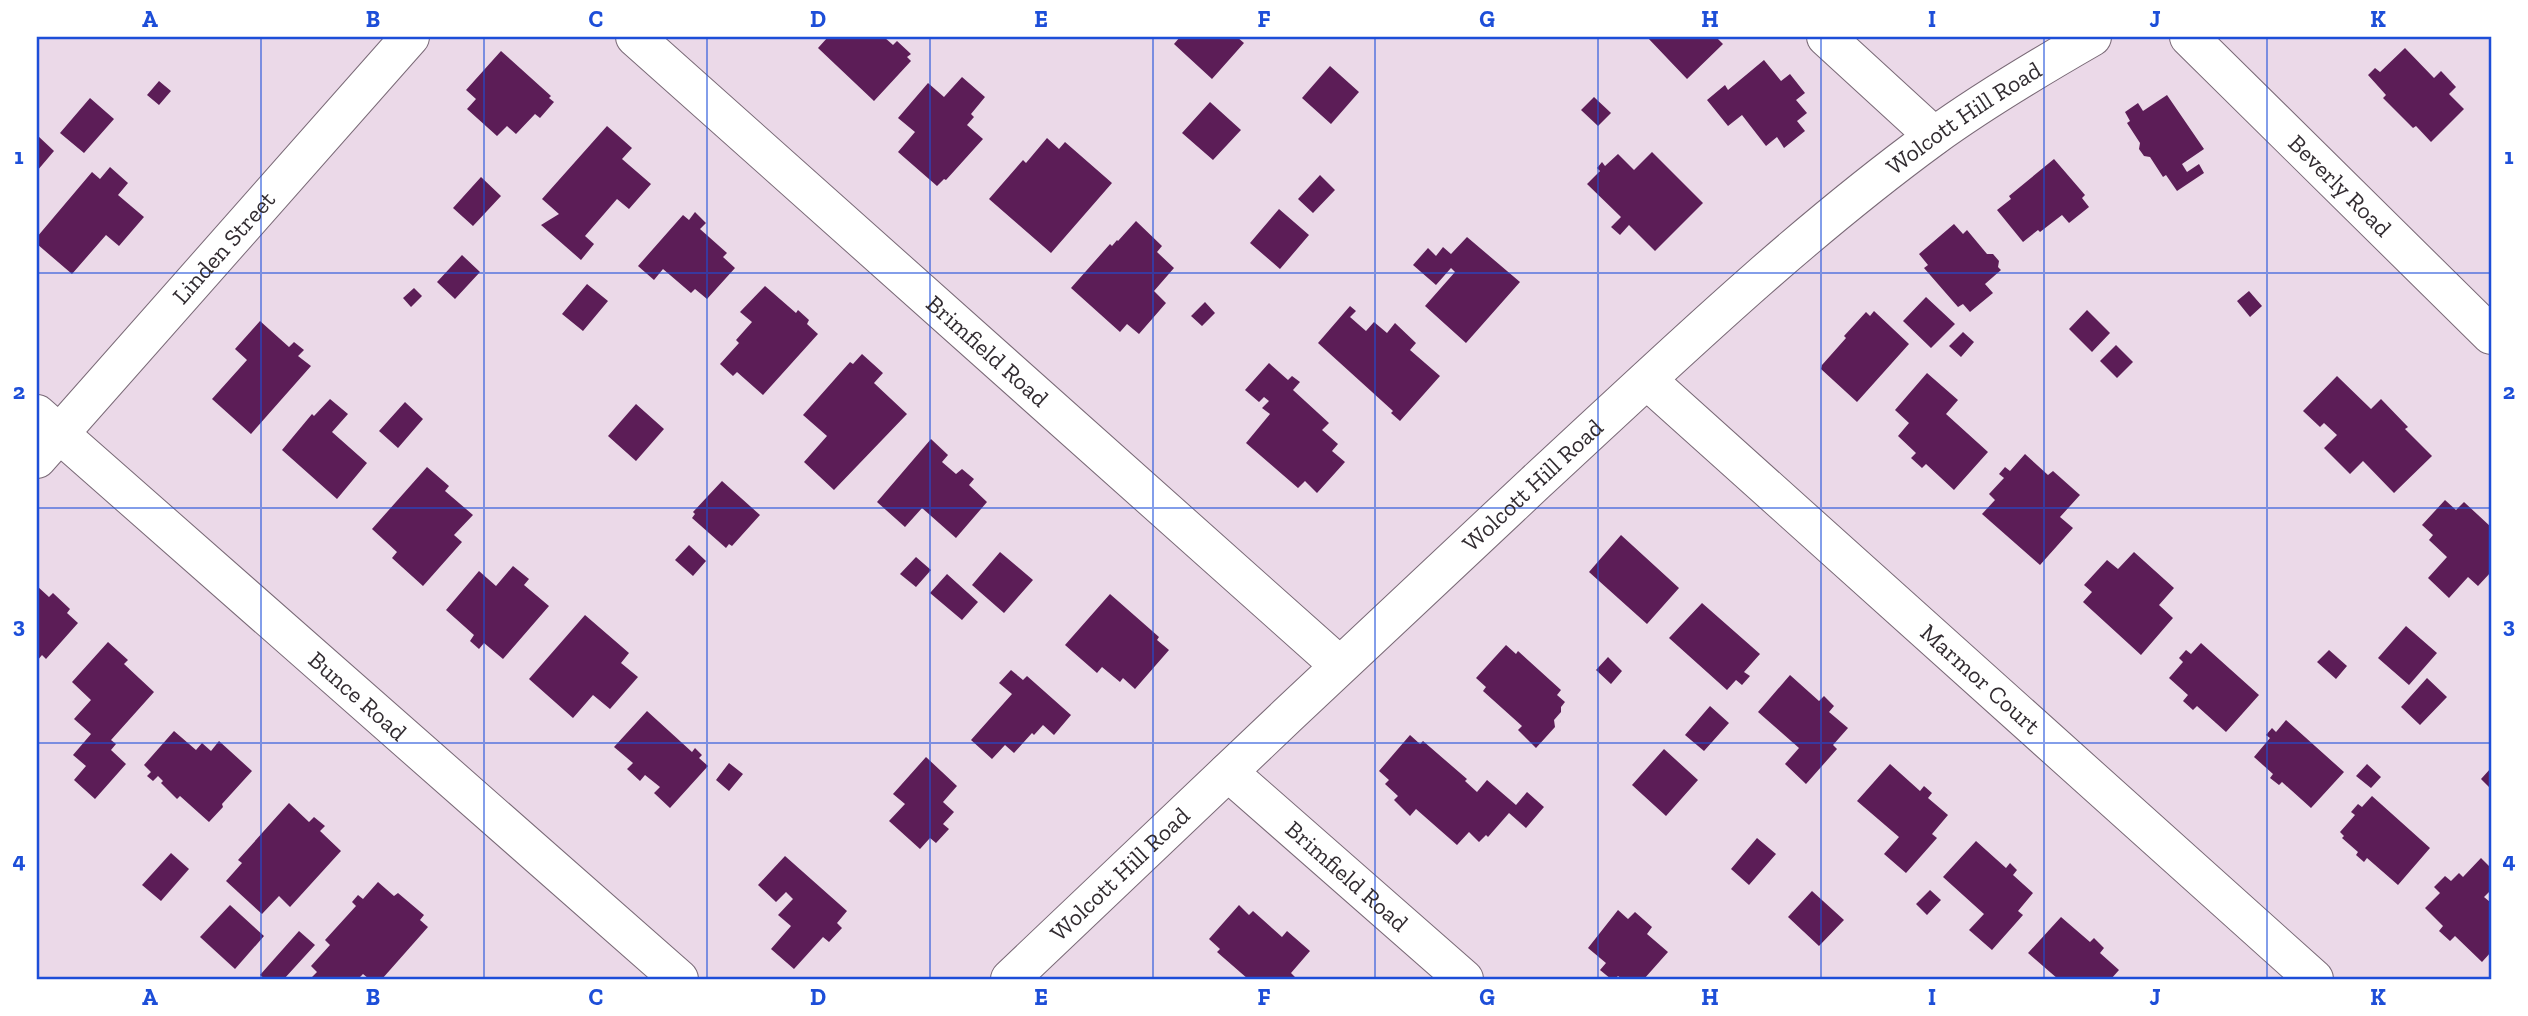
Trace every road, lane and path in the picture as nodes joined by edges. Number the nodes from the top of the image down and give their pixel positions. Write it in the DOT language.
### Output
graph roads {
  1 [pos="410,37"];
  2 [pos="635,37"];
  3 [pos="1826,37"];
  4 [pos="2092,37"];
  5 [pos="2189,37"];
  6 [pos="1934,136"];
  7 [pos="2491,335"];
  8 [pos="1647,380"];
  9 [pos="44,435"];
  10 [pos="1339,665"];
  11 [pos="1228,772"];
  12 [pos="679,979"];
  13 [pos="1010,979"];
  14 [pos="1464,979"];
  15 [pos="2314,979"];
  1 -- 9 [label="street, Linden Street"];
  2 -- 10 [label="street, Brimfield Road"];
  3 -- 6 [label="street"];
  4 -- 6 [label="street, Wolcott Hill Road"];
  5 -- 7 [label="street, Beverly Road"];
  6 -- 8 [label="street, Wolcott Hill Road"];
  8 -- 10 [label="street, Wolcott Hill Road"];
  8 -- 15 [label="street, Marmor Court"];
  9 -- 12 [label="street, Bunce Road"];
  10 -- 11 [label="street, Wolcott Hill Road"];
  11 -- 13 [label="street, Wolcott Hill Road"];
  11 -- 14 [label="street, Brimfield Road"];
}
